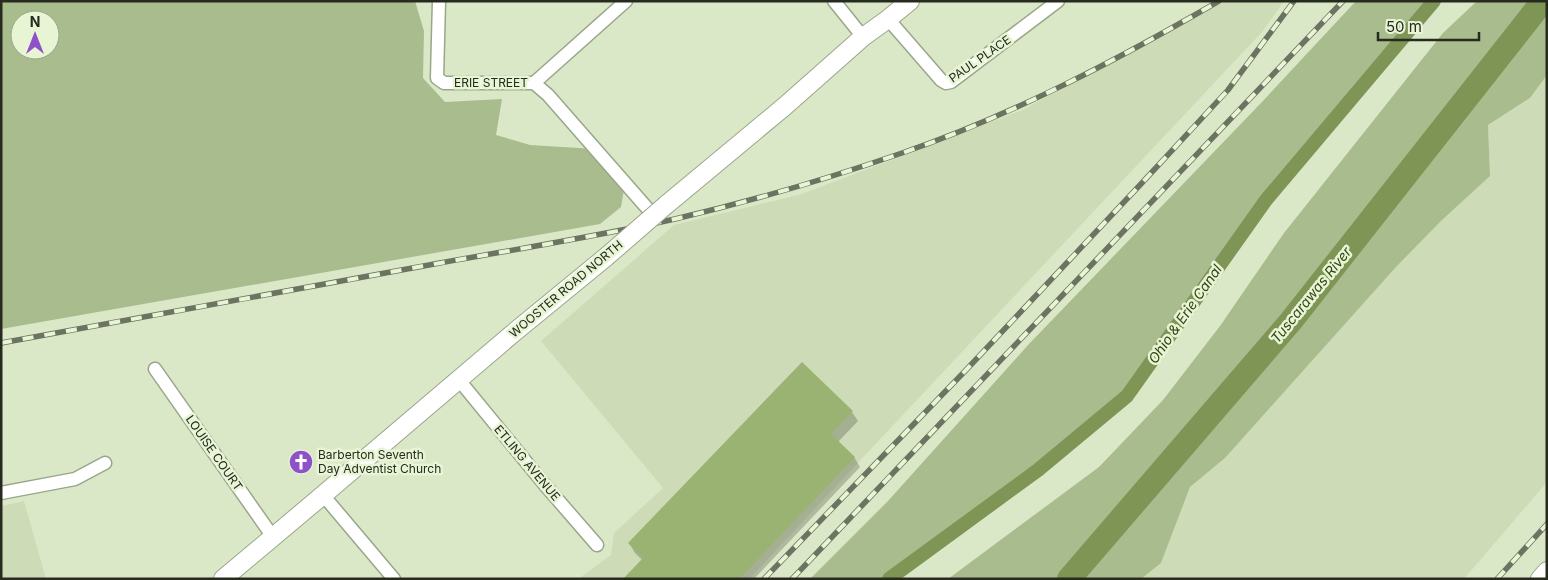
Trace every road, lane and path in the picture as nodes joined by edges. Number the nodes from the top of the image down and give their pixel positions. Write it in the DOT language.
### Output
graph roads {
  1 [pos="439,1"];
  2 [pos="626,1"];
  3 [pos="834,1"];
  4 [pos="910,1"];
  5 [pos="1058,1"];
  6 [pos="888,19"];
  7 [pos="863,37"];
  8 [pos="534,83"];
  9 [pos="656,210"];
  10 [pos="155,369"];
  11 [pos="459,380"];
  12 [pos="105,463"];
  13 [pos="1,493"];
  14 [pos="323,495"];
  15 [pos="273,538"];
  16 [pos="596,545"];
  17 [pos="223,579"];
  18 [pos="394,579"];
  1 -- 8 [label="street, ERIE STREET"];
  2 -- 8 [label="street"];
  3 -- 7 [label="street"];
  4 -- 6 [label="main road, WOOSTER ROAD NORTH"];
  5 -- 6 [label="street, PAUL PLACE"];
  6 -- 7 [label="main road, WOOSTER ROAD NORTH"];
  7 -- 9 [label="main road, WOOSTER ROAD NORTH"];
  8 -- 9 [label="street, ERIE STREET"];
  9 -- 11 [label="main road, WOOSTER ROAD NORTH, bridge"];
  10 -- 15 [label="street, LOUISE COURT"];
  11 -- 14 [label="main road, WOOSTER ROAD NORTH"];
  11 -- 16 [label="street, ETLING AVENUE"];
  12 -- 13 [label="street"];
  14 -- 15 [label="main road, WOOSTER ROAD NORTH"];
  14 -- 18 [label="street"];
  15 -- 17 [label="main road, WOOSTER ROAD NORTH"];
}
